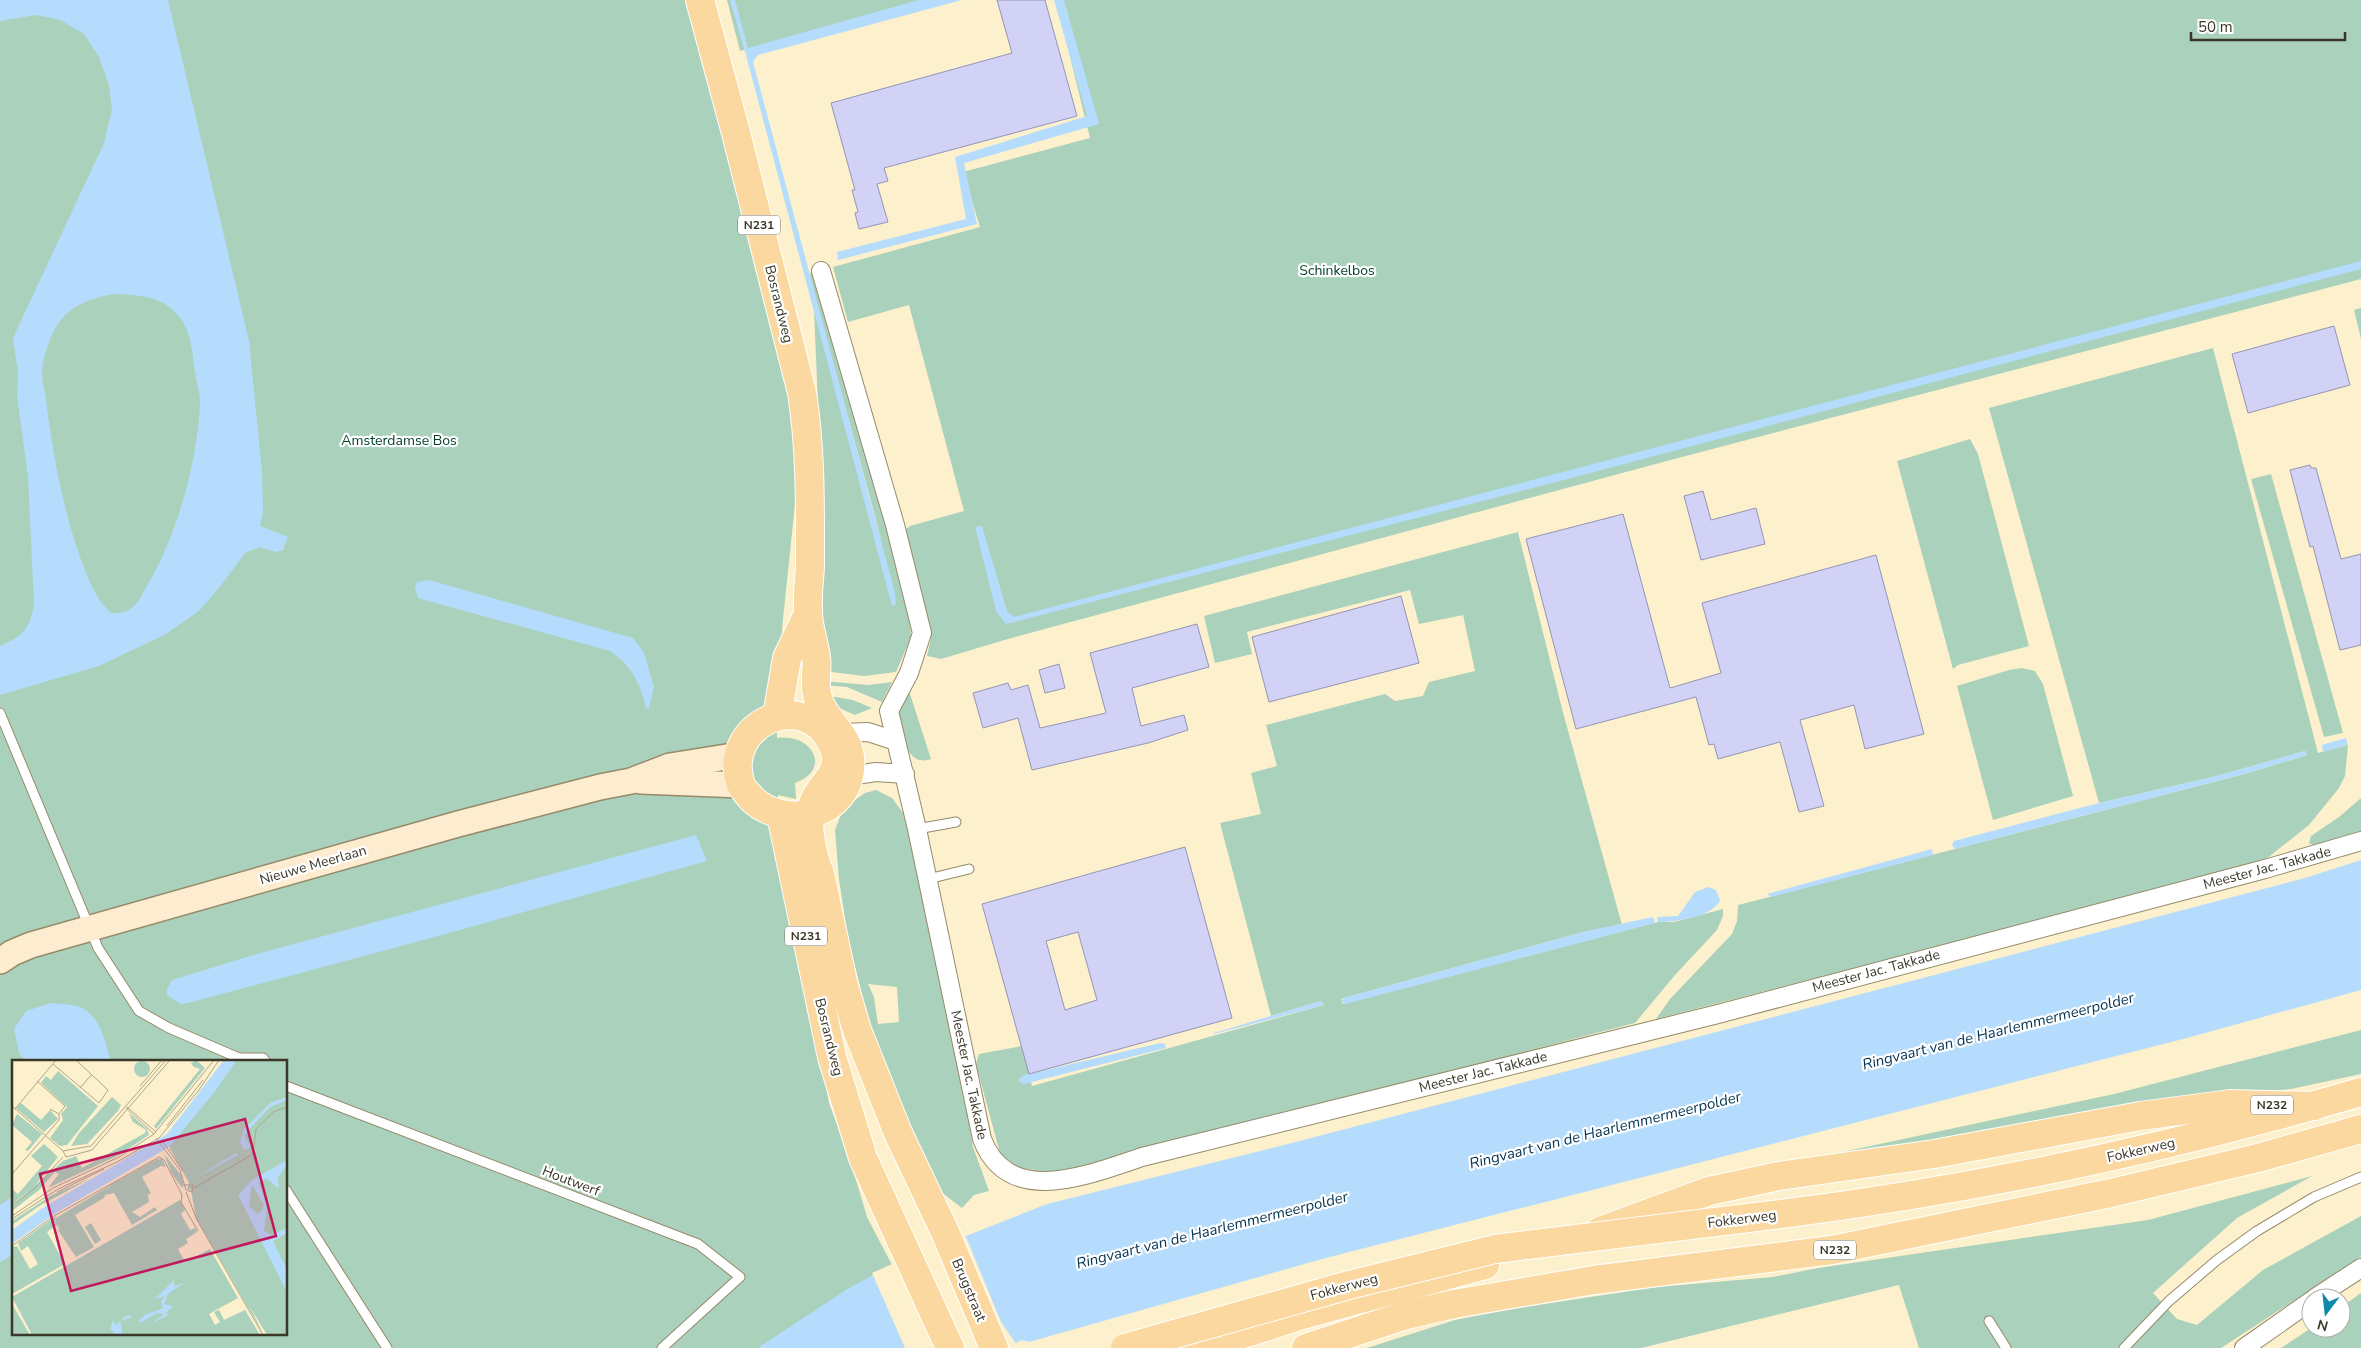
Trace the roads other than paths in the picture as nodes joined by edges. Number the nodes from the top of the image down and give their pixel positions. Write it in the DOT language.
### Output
graph roads {
  1 [pos="700,0"];
  2 [pos="821,272"];
  3 [pos="808,614"];
  4 [pos="0,713"];
  5 [pos="777,716"];
  6 [pos="832,728"];
  7 [pos="896,741"];
  8 [pos="739,755"];
  9 [pos="905,774"];
  10 [pos="849,776"];
  11 [pos="631,781"];
  12 [pos="741,784"];
  13 [pos="819,810"];
  14 [pos="781,815"];
  15 [pos="956,822"];
  16 [pos="917,829"];
  17 [pos="2361,841"];
  18 [pos="969,869"];
  19 [pos="928,879"];
  20 [pos="91,929"];
  21 [pos="0,961"];
  22 [pos="236,1060"];
  23 [pos="264,1060"];
  24 [pos="288,1087"];
  25 [pos="2361,1092"];
  26 [pos="2314,1106"];
  27 [pos="2361,1129"];
  28 [pos="2361,1178"];
  29 [pos="288,1193"];
  30 [pos="945,1232"];
  31 [pos="2361,1268"];
  32 [pos="2330,1288"];
  33 [pos="932,1308"];
  34 [pos="2301,1308"];
  35 [pos="1989,1321"];
  36 [pos="387,1348"];
  37 [pos="662,1348"];
  38 [pos="937,1348"];
  39 [pos="950,1348"];
  40 [pos="994,1348"];
  41 [pos="1125,1348"];
  42 [pos="1193,1348"];
  43 [pos="1306,1348"];
  44 [pos="2006,1348"];
  45 [pos="2124,1348"];
  46 [pos="2244,1348"];
  1 -- 3 [label="main road, Bosrandweg / N231"];
  2 -- 7 [label="street"];
  3 -- 5 [label="main road, Bosrandweg / N231"];
  3 -- 6 [label="main road, Bosrandweg / N231"];
  4 -- 20 [label="lane"];
  5 -- 6 [label="main road, N231"];
  5 -- 8 [label="main road"];
  6 -- 7 [label="street"];
  6 -- 10 [label="main road, N231"];
  6 -- 13 [label="main road, N231"];
  7 -- 9 [label="street, Meester Jac. Takkade"];
  8 -- 11 [label="street, Nieuwe Meerlaan"];
  8 -- 12 [label="main road"];
  9 -- 10 [label="street"];
  9 -- 16 [label="street, Meester Jac. Takkade"];
  10 -- 13 [label="main road"];
  11 -- 12 [label="street, Nieuwe Meerlaan"];
  11 -- 20 [label="street, Nieuwe Meerlaan"];
  12 -- 14 [label="main road"];
  13 -- 14 [label="main road"];
  13 -- 30 [label="main road, Bosrandweg / N231"];
  14 -- 33 [label="main road, Bosrandweg / N231"];
  15 -- 16 [label="lane"];
  16 -- 19 [label="street, Meester Jac. Takkade"];
  17 -- 19 [label="street, Meester Jac. Takkade"];
  18 -- 19 [label="lane"];
  20 -- 21 [label="street, Nieuwe Meerlaan"];
  20 -- 22 [label="lane"];
  22 -- 23 [label="lane"];
  24 -- 37 [label="lane, Houtwerf"];
  25 -- 26 [label="main road, Fokkerweg / N232"];
  26 -- 41 [label="main road, Fokkerweg / N232, bridge"];
  26 -- 42 [label="main road, N232"];
  27 -- 43 [label="main road, N232"];
  28 -- 45 [label="lane"];
  29 -- 36 [label="lane"];
  30 -- 40 [label="main road, Brugstraat / N231"];
  31 -- 32 [label="street"];
  33 -- 38 [label="main road"];
  33 -- 39 [label="main road, N231"];
  34 -- 46 [label="street"];
  35 -- 44 [label="lane"];
}
